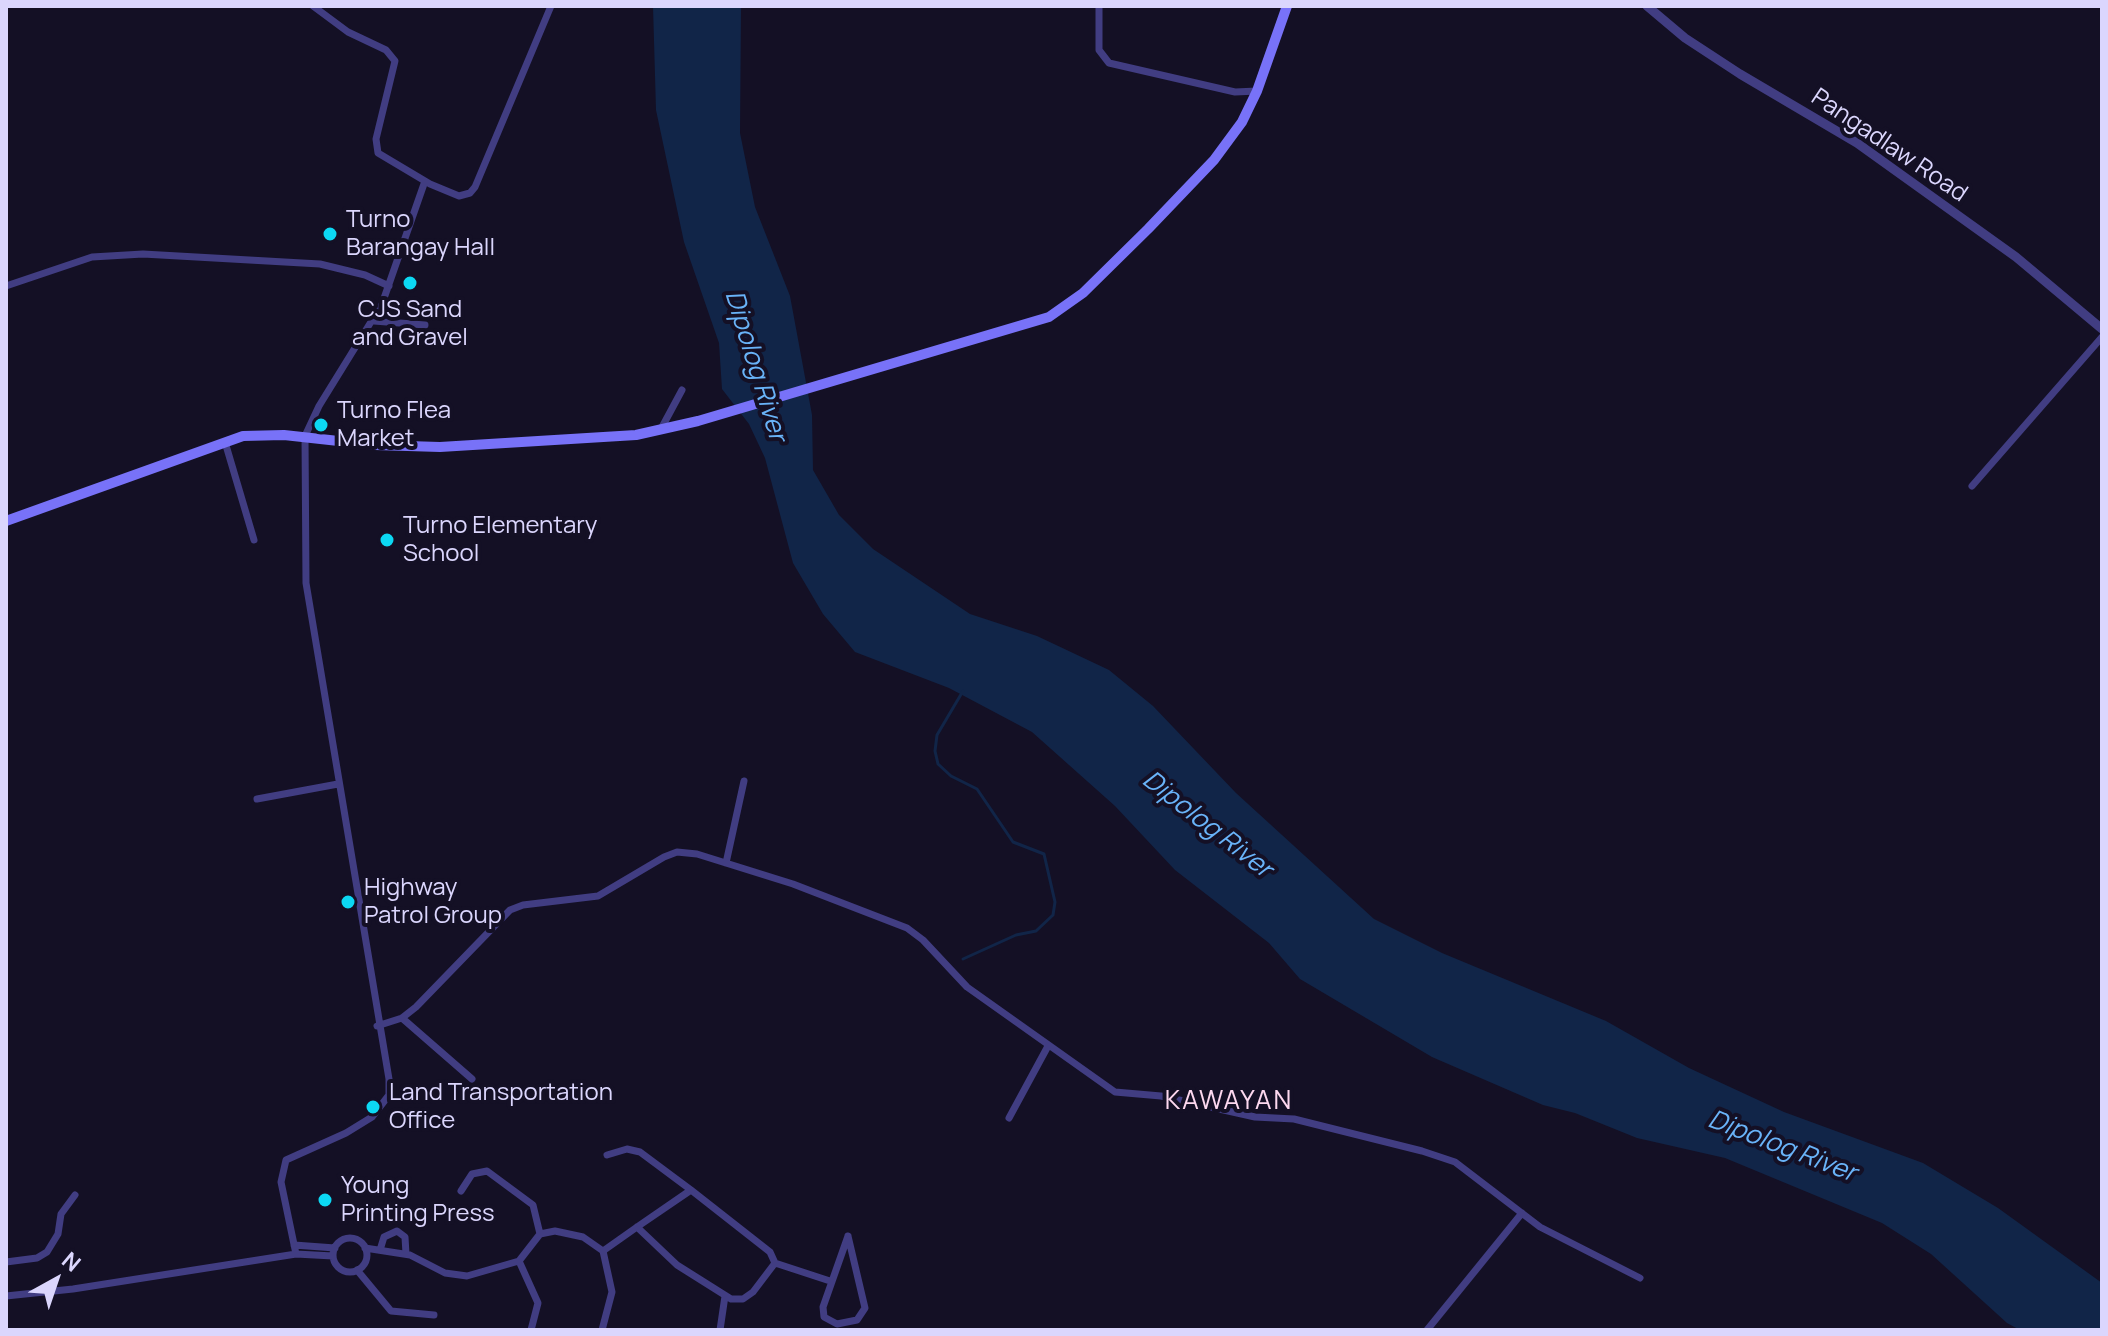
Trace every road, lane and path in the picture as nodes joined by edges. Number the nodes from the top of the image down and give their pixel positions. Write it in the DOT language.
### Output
graph roads {
  1 [pos="313,6"];
  2 [pos="551,6"];
  3 [pos="1099,6"];
  4 [pos="1287,6"];
  5 [pos="1647,6"];
  6 [pos="1257,91"];
  7 [pos="425,181"];
  8 [pos="6,286"];
  9 [pos="389,286"];
  10 [pos="374,321"];
  11 [pos="425,325"];
  12 [pos="2102,329"];
  13 [pos="2102,337"];
  14 [pos="682,390"];
  15 [pos="660,431"];
  16 [pos="305,436"];
  17 [pos="225,442"];
  18 [pos="1972,486"];
  19 [pos="6,521"];
  20 [pos="254,540"];
  21 [pos="744,781"];
  22 [pos="338,784"];
  23 [pos="257,799"];
  24 [pos="726,863"];
  25 [pos="402,1018"];
  26 [pos="377,1026"];
  27 [pos="1048,1046"];
  28 [pos="472,1079"];
  29 [pos="1009,1118"];
  30 [pos="607,1155"];
  31 [pos="691,1190"];
  32 [pos="461,1191"];
  33 [pos="75,1195"];
  34 [pos="1522,1213"];
  35 [pos="637,1227"];
  36 [pos="540,1234"];
  37 [pos="365,1248"];
  38 [pos="295,1249"];
  39 [pos="380,1250"];
  40 [pos="603,1251"];
  41 [pos="334,1252"];
  42 [pos="406,1254"];
  43 [pos="519,1261"];
  44 [pos="6,1262"];
  45 [pos="775,1263"];
  46 [pos="357,1270"];
  47 [pos="1640,1278"];
  48 [pos="830,1281"];
  49 [pos="6,1296"];
  50 [pos="725,1296"];
  51 [pos="434,1315"];
  52 [pos="531,1330"];
  53 [pos="602,1330"];
  54 [pos="720,1330"];
  55 [pos="1427,1330"];
  1 -- 7 [label="street"];
  2 -- 7 [label="street"];
  3 -- 6 [label="street"];
  4 -- 6 [label="main road"];
  5 -- 12 [label="street, Pangadlaw Road"];
  6 -- 15 [label="main road"];
  7 -- 9 [label="street"];
  8 -- 9 [label="street"];
  9 -- 10 [label="street"];
  10 -- 11 [label="street"];
  10 -- 16 [label="street"];
  13 -- 18 [label="street"];
  14 -- 15 [label="street"];
  15 -- 16 [label="main road"];
  16 -- 17 [label="main road"];
  16 -- 22 [label="street"];
  17 -- 19 [label="main road"];
  17 -- 20 [label="street"];
  21 -- 24 [label="street"];
  22 -- 23 [label="street"];
  22 -- 26 [label="street"];
  24 -- 25 [label="street"];
  24 -- 27 [label="street"];
  25 -- 26 [label="street"];
  25 -- 28 [label="street"];
  26 -- 38 [label="street"];
  27 -- 29 [label="street"];
  27 -- 34 [label="street"];
  30 -- 31 [label="street"];
  31 -- 35 [label="street"];
  31 -- 45 [label="street"];
  32 -- 36 [label="street"];
  33 -- 44 [label="street"];
  34 -- 47 [label="street"];
  34 -- 55 [label="street"];
  35 -- 40 [label="street"];
  35 -- 50 [label="street"];
  36 -- 40 [label="street"];
  36 -- 43 [label="street"];
  37 -- 39 [label="street"];
  37 -- 41 [label="street"];
  37 -- 46 [label="street"];
  38 -- 41 [label="street"];
  38 -- 49 [label="street"];
  39 -- 42 [label="street"];
  39 -- 42 [label="street"];
  40 -- 53 [label="street"];
  41 -- 46 [label="street"];
  42 -- 43 [label="street"];
  43 -- 52 [label="street"];
  45 -- 48 [label="street"];
  45 -- 50 [label="street"];
  46 -- 51 [label="street"];
  48 -- 48 [label="street"];
  50 -- 54 [label="street"];
}
